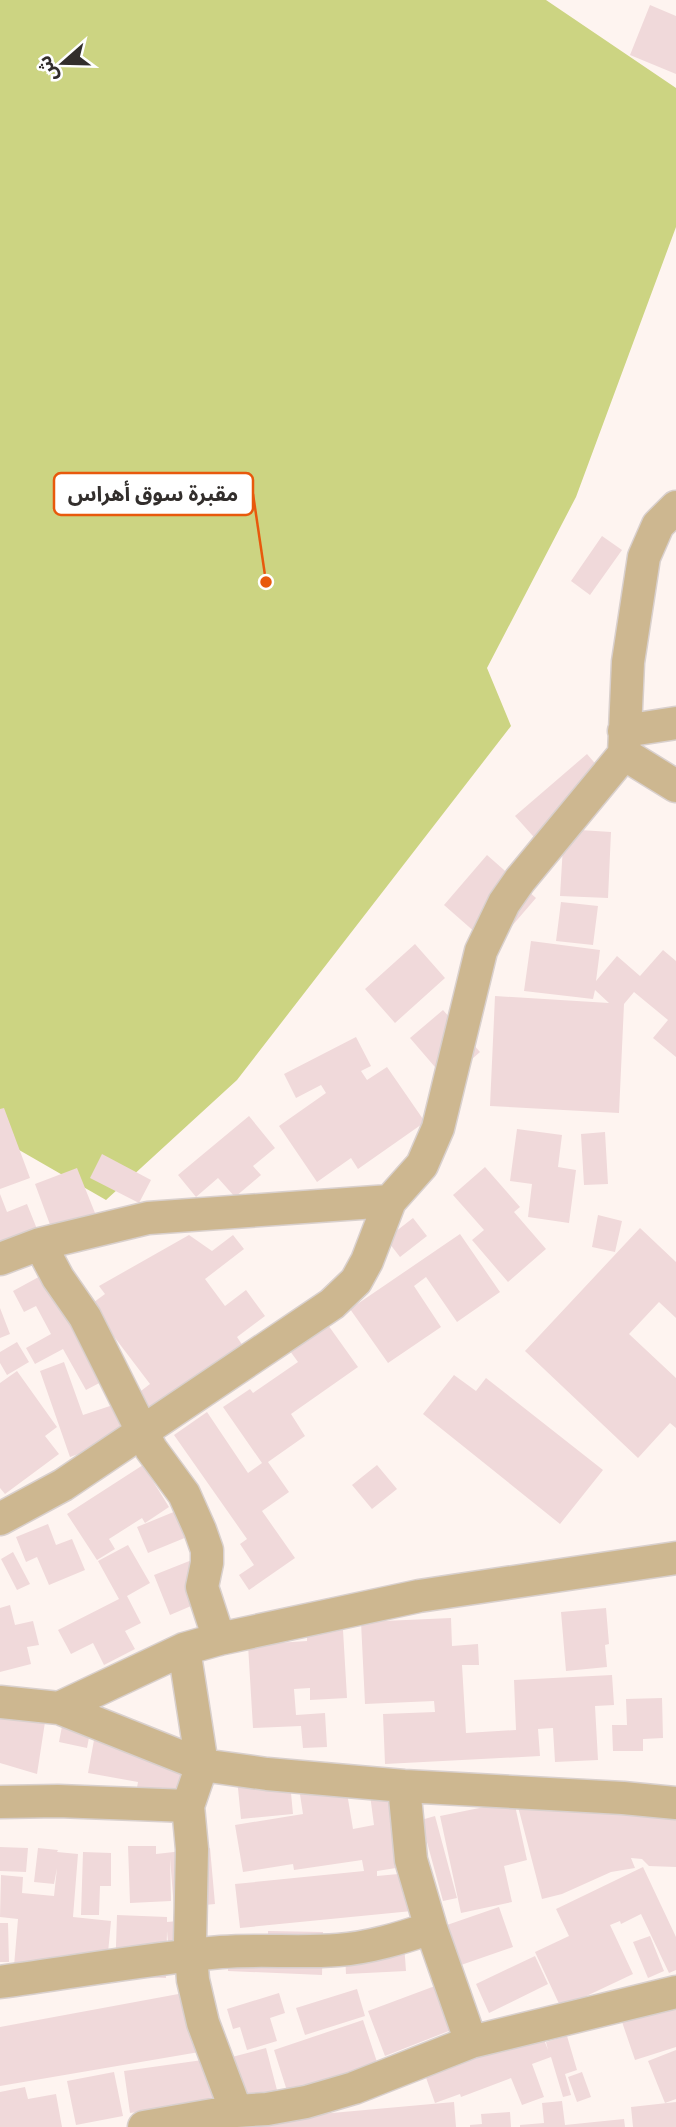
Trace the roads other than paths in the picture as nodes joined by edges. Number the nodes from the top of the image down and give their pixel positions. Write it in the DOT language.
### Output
graph roads {
  1 [pos="676,507"];
  2 [pos="676,723"];
  3 [pos="624,743"];
  4 [pos="676,786"];
  5 [pos="390,1201"];
  6 [pos="40,1244"];
  7 [pos="0,1259"];
  8 [pos="142,1432"];
  9 [pos="0,1519"];
  10 [pos="676,1558"];
  11 [pos="219,1639"];
  12 [pos="184,1649"];
  13 [pos="0,1702"];
  14 [pos="60,1708"];
  15 [pos="202,1765"];
  16 [pos="404,1786"];
  17 [pos="0,1802"];
  18 [pos="676,1803"];
  19 [pos="188,1807"];
  20 [pos="431,1928"];
  21 [pos="191,1955"];
  22 [pos="0,1982"];
  23 [pos="676,1992"];
  24 [pos="471,2042"];
  25 [pos="231,2119"];
  26 [pos="144,2127"];
  1 -- 3 [label="street"];
  2 -- 3 [label="street"];
  3 -- 4 [label="street"];
  3 -- 5 [label="street"];
  5 -- 6 [label="street"];
  5 -- 8 [label="street"];
  6 -- 7 [label="street"];
  6 -- 8 [label="street"];
  8 -- 9 [label="street"];
  8 -- 11 [label="street"];
  10 -- 11 [label="street"];
  11 -- 12 [label="street"];
  12 -- 14 [label="street"];
  12 -- 15 [label="street"];
  13 -- 14 [label="street"];
  14 -- 15 [label="street"];
  15 -- 16 [label="street"];
  15 -- 19 [label="street"];
  16 -- 18 [label="street"];
  16 -- 20 [label="street"];
  17 -- 19 [label="street"];
  19 -- 21 [label="street"];
  20 -- 21 [label="street"];
  20 -- 24 [label="street"];
  21 -- 22 [label="street"];
  21 -- 25 [label="street"];
  23 -- 24 [label="street"];
  24 -- 25 [label="street"];
  25 -- 26 [label="street"];
}
